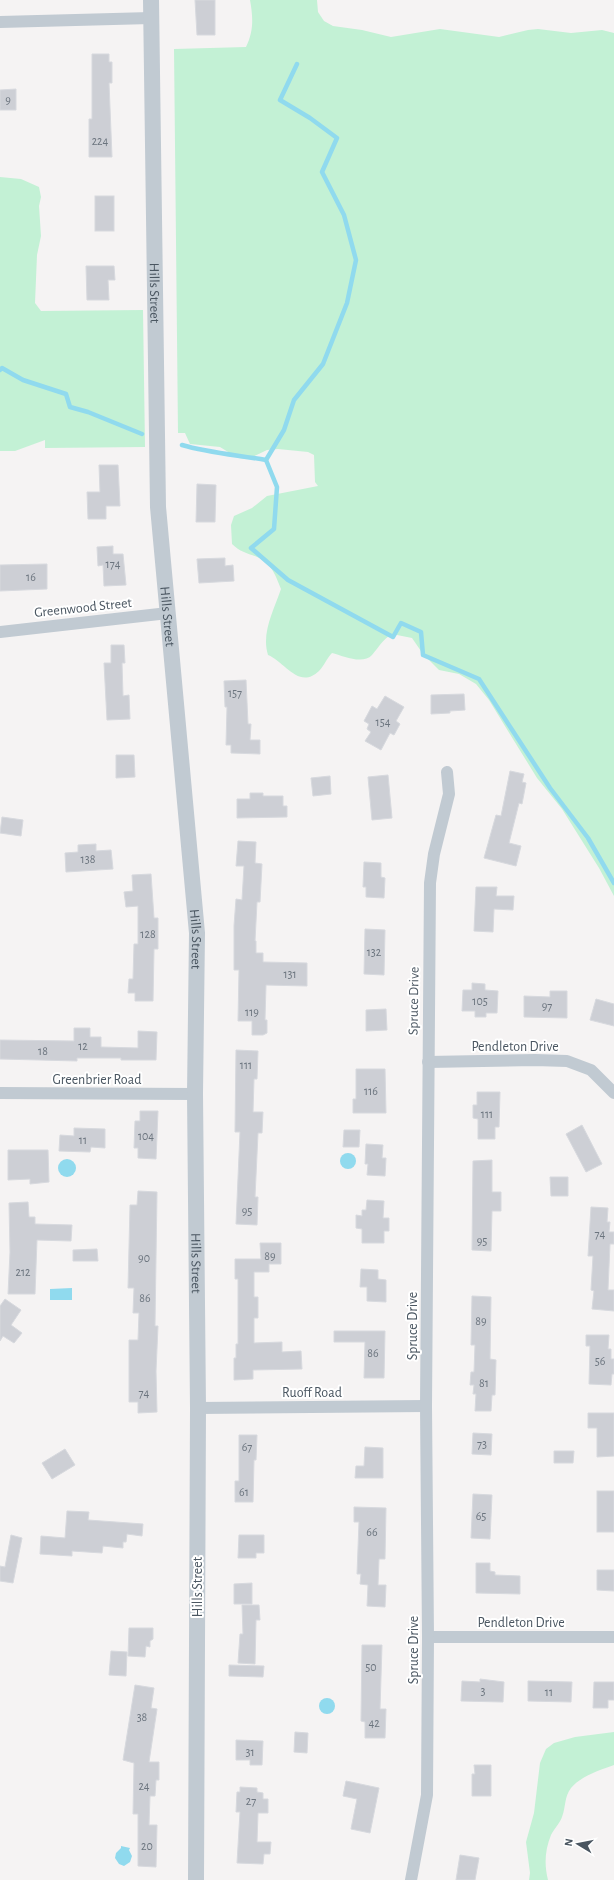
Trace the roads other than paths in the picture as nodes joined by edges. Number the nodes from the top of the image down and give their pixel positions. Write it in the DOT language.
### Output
graph roads {
  1 [pos="151,0"];
  2 [pos="151,18"];
  3 [pos="0,22"];
  4 [pos="168,613"];
  5 [pos="0,632"];
  6 [pos="447,772"];
  7 [pos="428,1062"];
  8 [pos="614,1093"];
  9 [pos="0,1094"];
  10 [pos="195,1094"];
  11 [pos="426,1406"];
  12 [pos="198,1408"];
  13 [pos="428,1636"];
  14 [pos="614,1637"];
  15 [pos="196,1880"];
  16 [pos="411,1880"];
  1 -- 2 [label="street, Hills Street"];
  2 -- 3 [label="street"];
  2 -- 4 [label="street, Hills Street"];
  4 -- 5 [label="street, Greenwood Street"];
  4 -- 10 [label="street, Hills Street"];
  6 -- 7 [label="street, Spruce Drive"];
  7 -- 8 [label="street, Pendleton Drive"];
  7 -- 11 [label="street, Spruce Drive"];
  9 -- 10 [label="street, Greenbrier Road"];
  10 -- 12 [label="street, Hills Street"];
  11 -- 12 [label="street, Ruoff Road"];
  11 -- 13 [label="street, Spruce Drive"];
  12 -- 15 [label="street, Hills Street"];
  13 -- 14 [label="street, Pendleton Drive"];
  13 -- 16 [label="street, Spruce Drive"];
}
